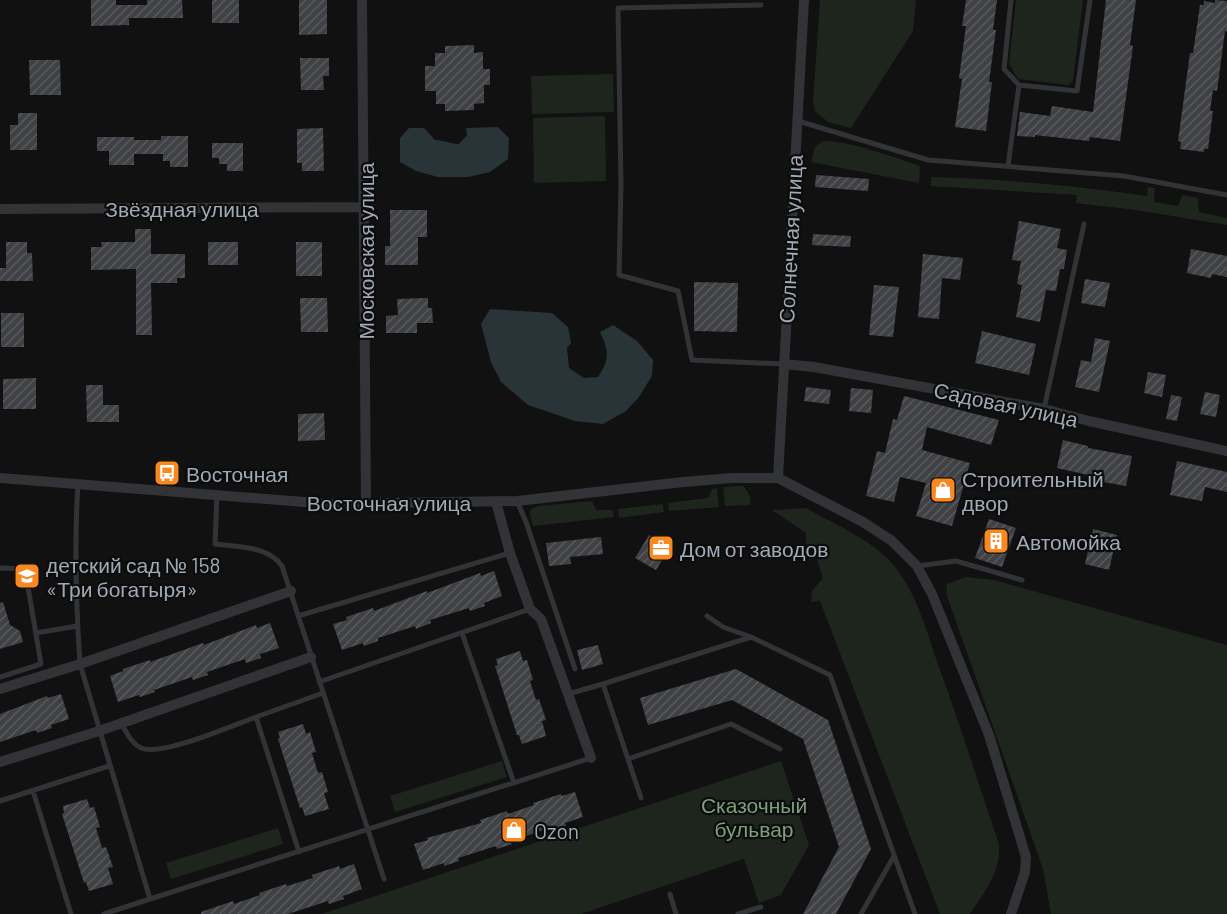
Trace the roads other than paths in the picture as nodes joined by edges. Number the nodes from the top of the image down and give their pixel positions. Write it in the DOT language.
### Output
graph roads {
  1 [pos="362,0"];
  2 [pos="804,0"];
  3 [pos="1011,0"];
  4 [pos="1090,0"];
  5 [pos="761,5"];
  6 [pos="1019,85"];
  7 [pos="796,121"];
  8 [pos="1008,166"];
  9 [pos="1227,195"];
  10 [pos="365,207"];
  11 [pos="0,209"];
  12 [pos="1084,224"];
  13 [pos="784,364"];
  14 [pos="1044,409"];
  15 [pos="1227,451"];
  16 [pos="0,478"];
  17 [pos="778,478"];
  18 [pos="79,483"];
  19 [pos="217,495"];
  20 [pos="517,501"];
  21 [pos="496,502"];
  22 [pos="366,503"];
  23 [pos="510,553"];
  24 [pos="917,566"];
  25 [pos="0,568"];
  26 [pos="1022,580"];
  27 [pos="291,591"];
  28 [pos="530,609"];
  29 [pos="298,616"];
  30 [pos="707,616"];
  31 [pos="77,626"];
  32 [pos="36,633"];
  33 [pos="462,633"];
  34 [pos="751,637"];
  35 [pos="311,657"];
  36 [pos="80,664"];
  37 [pos="575,669"];
  38 [pos="0,677"];
  39 [pos="319,682"];
  40 [pos="603,684"];
  41 [pos="0,690"];
  42 [pos="323,693"];
  43 [pos="568,694"];
  44 [pos="256,717"];
  45 [pos="121,723"];
  46 [pos="99,731"];
  47 [pos="780,748"];
  48 [pos="591,758"];
  49 [pos="628,759"];
  50 [pos="0,762"];
  51 [pos="109,766"];
  52 [pos="514,783"];
  53 [pos="33,791"];
  54 [pos="641,798"];
  55 [pos="0,801"];
  56 [pos="368,830"];
  57 [pos="299,852"];
  58 [pos="894,856"];
  59 [pos="384,879"];
  60 [pos="670,894"];
  61 [pos="150,899"];
  62 [pos="761,907"];
  63 [pos="71,914"];
  64 [pos="104,914"];
  65 [pos="676,914"];
  66 [pos="738,914"];
  67 [pos="861,914"];
  68 [pos="915,914"];
  69 [pos="1011,914"];
  1 -- 10 [label="street, Московская улица"];
  2 -- 7 [label="street, Солнечная улица"];
  3 -- 6 [label="lane"];
  4 -- 6 [label="lane"];
  5 -- 13 [label="lane"];
  6 -- 8 [label="lane"];
  7 -- 8 [label="lane"];
  7 -- 13 [label="street, Солнечная улица"];
  8 -- 9 [label="lane"];
  10 -- 11 [label="street, Звёздная улица"];
  10 -- 22 [label="street, Московская улица"];
  12 -- 14 [label="lane"];
  13 -- 14 [label="street, Садовая улица"];
  13 -- 17 [label="street, Солнечная улица"];
  14 -- 15 [label="street, Садовая улица"];
  16 -- 18 [label="street, Восточная улица"];
  17 -- 20 [label="street, Восточная улица"];
  17 -- 24 [label="street"];
  18 -- 19 [label="street, Восточная улица"];
  18 -- 31 [label="lane"];
  19 -- 22 [label="street, Восточная улица"];
  19 -- 27 [label="lane"];
  20 -- 21 [label="street, Восточная улица"];
  20 -- 37 [label="lane"];
  21 -- 22 [label="street, Восточная улица"];
  21 -- 23 [label="street"];
  23 -- 28 [label="street"];
  23 -- 29 [label="lane"];
  24 -- 26 [label="lane"];
  24 -- 69 [label="street"];
  25 -- 32 [label="lane"];
  27 -- 29 [label="lane"];
  27 -- 36 [label="street"];
  28 -- 33 [label="lane"];
  28 -- 43 [label="street"];
  29 -- 35 [label="lane"];
  30 -- 34 [label="lane"];
  31 -- 32 [label="lane"];
  31 -- 36 [label="lane"];
  32 -- 38 [label="lane"];
  33 -- 39 [label="lane"];
  33 -- 52 [label="lane"];
  34 -- 40 [label="lane"];
  34 -- 58 [label="lane"];
  35 -- 39 [label="lane"];
  35 -- 45 [label="street"];
  36 -- 41 [label="street"];
  36 -- 46 [label="lane"];
  39 -- 42 [label="lane"];
  40 -- 43 [label="lane"];
  40 -- 49 [label="lane"];
  42 -- 44 [label="lane"];
  42 -- 56 [label="lane"];
  43 -- 48 [label="street"];
  44 -- 45 [label="lane"];
  44 -- 57 [label="lane"];
  45 -- 46 [label="street"];
  46 -- 50 [label="street"];
  46 -- 51 [label="lane"];
  47 -- 49 [label="lane"];
  48 -- 52 [label="lane"];
  49 -- 54 [label="lane"];
  51 -- 53 [label="lane"];
  51 -- 61 [label="lane"];
  52 -- 56 [label="lane"];
  53 -- 55 [label="lane"];
  53 -- 63 [label="lane"];
  56 -- 57 [label="lane"];
  56 -- 59 [label="lane"];
  57 -- 61 [label="lane"];
  58 -- 67 [label="lane"];
  58 -- 68 [label="lane"];
  60 -- 65 [label="lane"];
  61 -- 64 [label="lane"];
  62 -- 66 [label="lane"];
}
